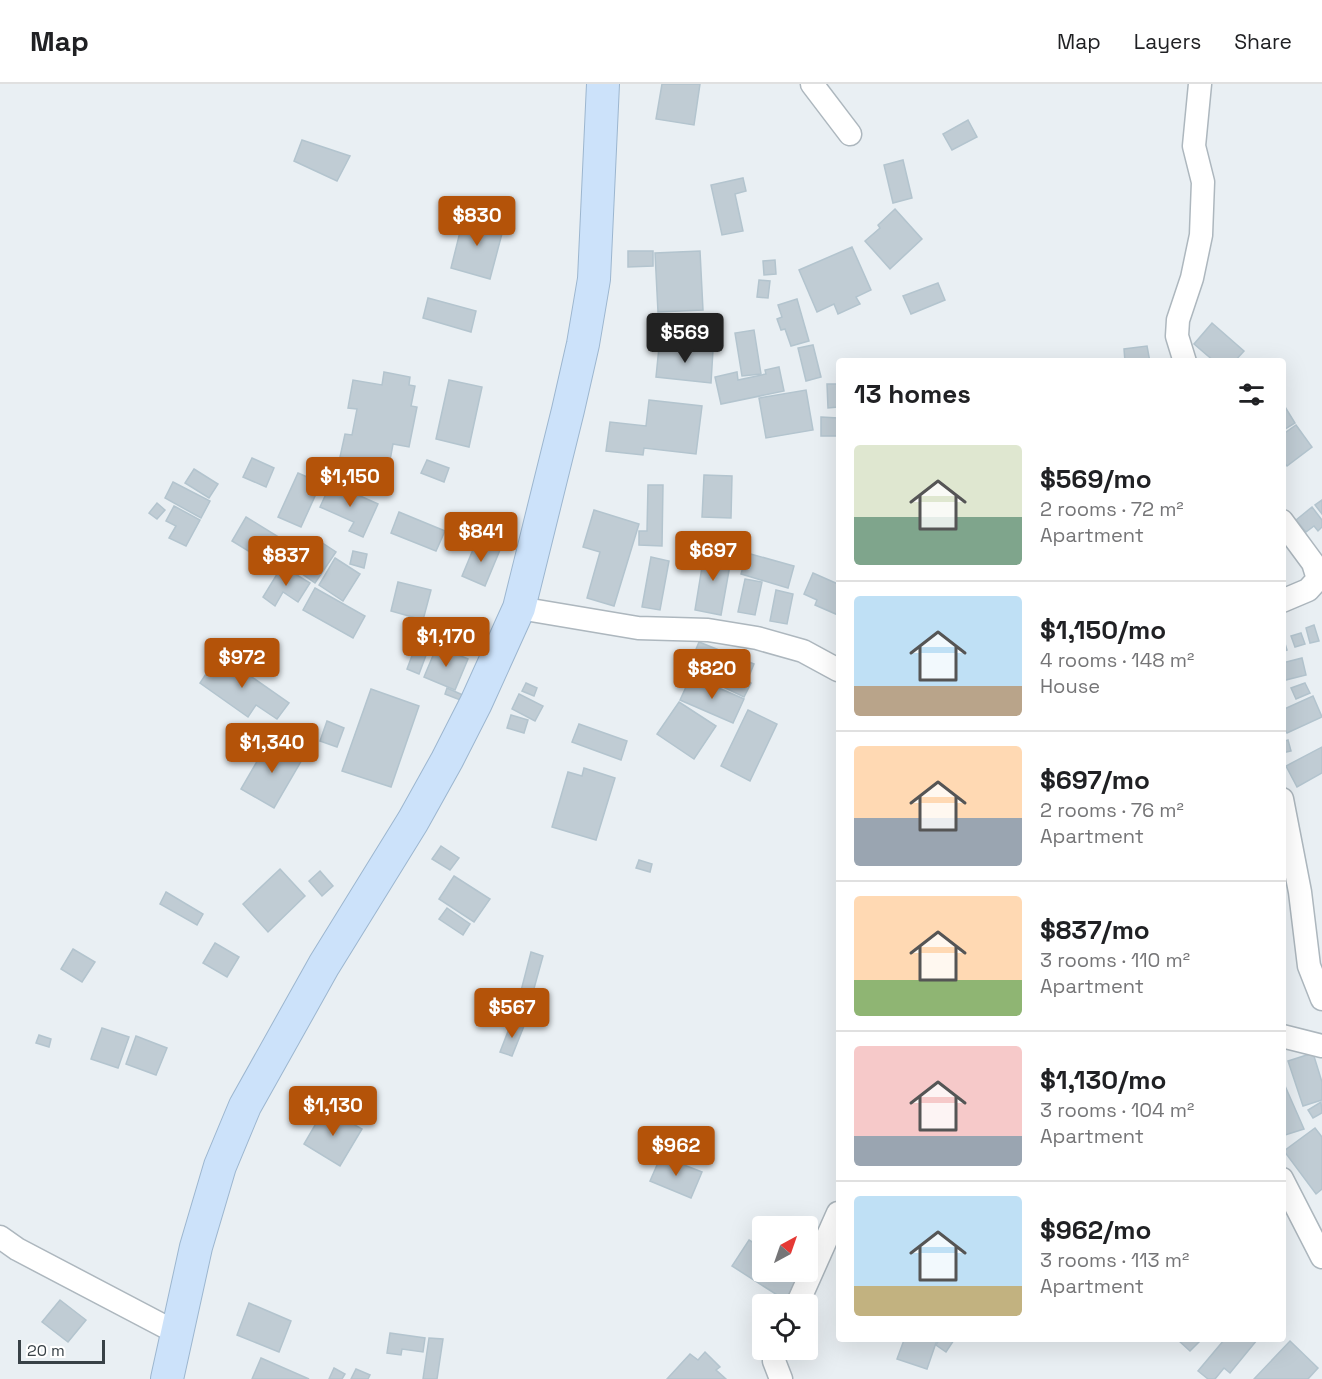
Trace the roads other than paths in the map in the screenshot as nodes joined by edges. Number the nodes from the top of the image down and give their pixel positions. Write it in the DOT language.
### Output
graph roads {
  1 [pos="603,84"];
  2 [pos="812,84"];
  3 [pos="1200,84"];
  4 [pos="850,134"];
  5 [pos="1184,358"];
  6 [pos="1286,526"];
  7 [pos="1286,599"];
  8 [pos="519,609"];
  9 [pos="836,669"];
  10 [pos="1286,820"];
  11 [pos="1322,999"];
  12 [pos="1286,1037"];
  13 [pos="1322,1046"];
  14 [pos="1286,1187"];
  15 [pos="836,1217"];
  16 [pos="0,1237"];
  17 [pos="1322,1257"];
  18 [pos="802,1294"];
  19 [pos="177,1333"];
  20 [pos="774,1360"];
  21 [pos="167,1379"];
  22 [pos="781,1379"];
  1 -- 8 [label="street"];
  2 -- 4 [label="street"];
  3 -- 5 [label="street"];
  6 -- 7 [label="street"];
  8 -- 9 [label="street"];
  8 -- 19 [label="street"];
  10 -- 11 [label="street"];
  12 -- 13 [label="street"];
  14 -- 17 [label="street"];
  15 -- 18 [label="street"];
  16 -- 19 [label="street"];
  19 -- 21 [label="street"];
  20 -- 22 [label="street"];
}
